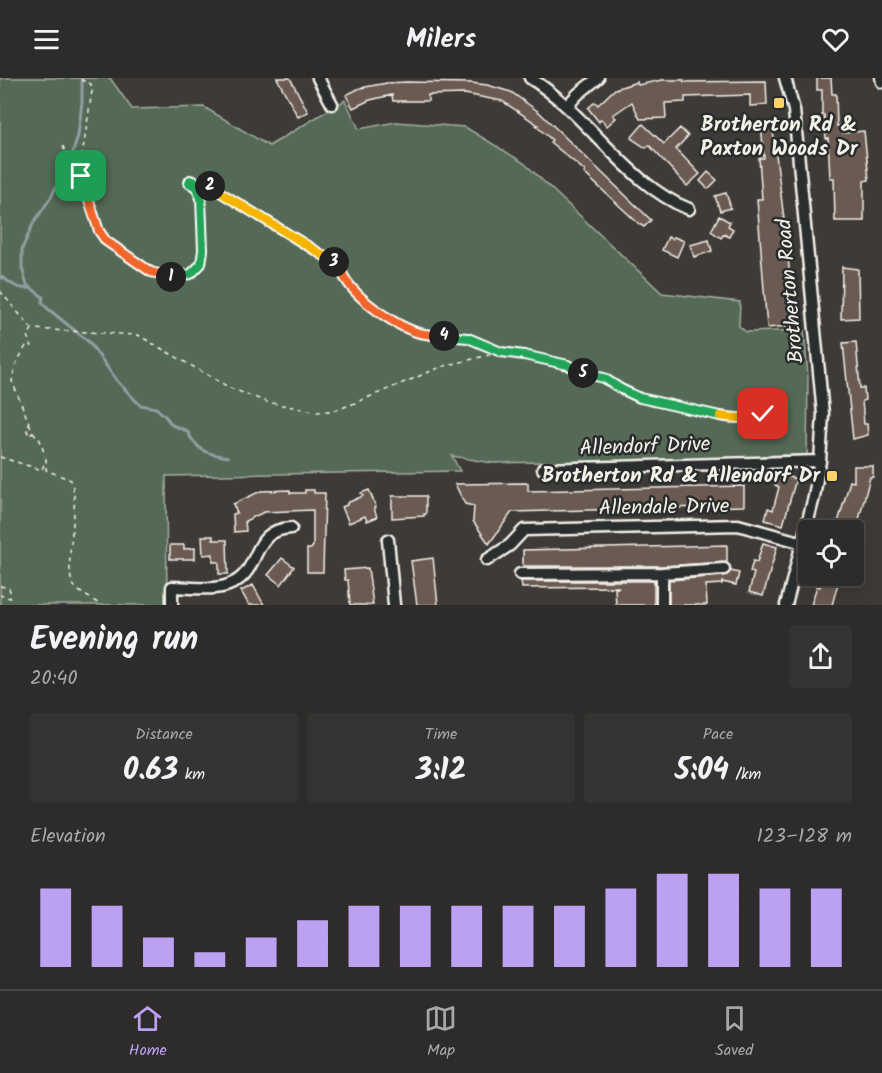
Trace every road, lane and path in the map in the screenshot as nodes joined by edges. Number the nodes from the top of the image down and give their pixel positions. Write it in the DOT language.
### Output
graph roads {
  1 [pos="77,78"];
  2 [pos="530,78"];
  3 [pos="598,78"];
  4 [pos="785,78"];
  5 [pos="323,80"];
  6 [pos="332,104"];
  7 [pos="567,106"];
  8 [pos="63,146"];
  9 [pos="81,176"];
  10 [pos="689,209"];
  11 [pos="0,291"];
  12 [pos="32,329"];
  13 [pos="501,352"];
  14 [pos="751,418"];
  15 [pos="28,423"];
  16 [pos="33,432"];
  17 [pos="0,458"];
  18 [pos="46,458"];
  19 [pos="820,461"];
  20 [pos="543,469"];
  21 [pos="808,520"];
  22 [pos="291,528"];
  23 [pos="388,540"];
  24 [pos="798,542"];
  25 [pos="487,560"];
  26 [pos="798,561"];
  27 [pos="724,570"];
  28 [pos="662,573"];
  29 [pos="520,574"];
  30 [pos="0,586"];
  31 [pos="0,595"];
  32 [pos="101,605"];
  33 [pos="172,605"];
  34 [pos="394,605"];
  35 [pos="662,605"];
  36 [pos="786,605"];
  1 -- 9 [label="path"];
  2 -- 7 [label="street"];
  3 -- 7 [label="street"];
  4 -- 19 [label="street, Brotherton Road"];
  5 -- 6 [label="street"];
  7 -- 10 [label="street"];
  8 -- 9 [label="path"];
  9 -- 13 [label="path"];
  11 -- 12 [label="path"];
  12 -- 13 [label="path"];
  12 -- 15 [label="path"];
  13 -- 14 [label="path"];
  14 -- 14 [label="path"];
  15 -- 16 [label="path"];
  15 -- 16 [label="path"];
  16 -- 18 [label="path"];
  17 -- 18 [label="path"];
  18 -- 32 [label="path"];
  19 -- 20 [label="street, Allendorf Drive"];
  19 -- 21 [label="street, Brotherton Road"];
  22 -- 33 [label="street"];
  23 -- 34 [label="street"];
  24 -- 25 [label="street, Allendale Drive"];
  26 -- 36 [label="street, Brotherton Road"];
  27 -- 28 [label="street"];
  28 -- 29 [label="street"];
  28 -- 35 [label="street"];
  30 -- 31 [label="path"];
}
